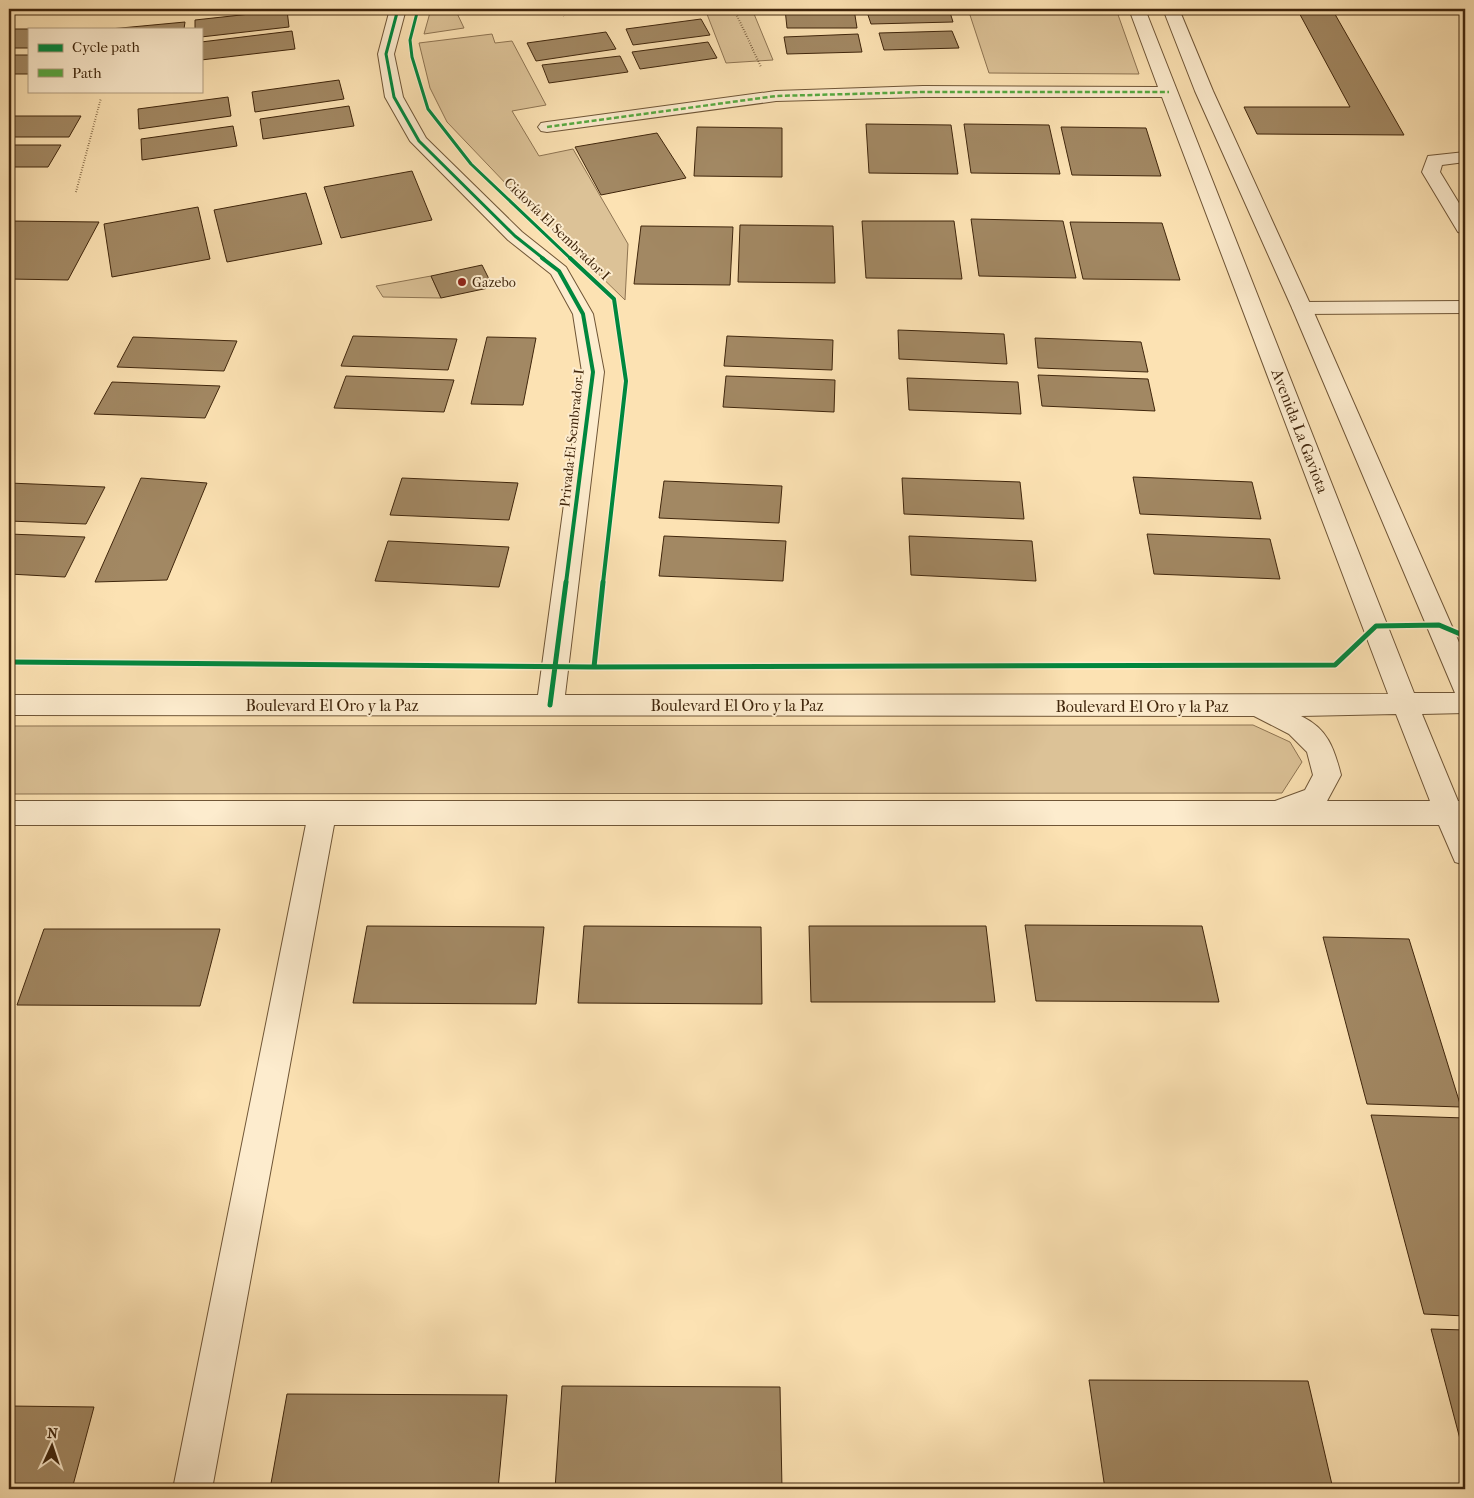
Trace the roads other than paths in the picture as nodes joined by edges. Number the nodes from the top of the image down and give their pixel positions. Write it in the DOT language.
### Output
graph roads {
  1 [pos="398,9"];
  2 [pos="1137,9"];
  3 [pos="1171,9"];
  4 [pos="1170,92"];
  5 [pos="547,127"];
  6 [pos="1465,157"];
  7 [pos="1465,228"];
  8 [pos="1465,307"];
  9 [pos="1302,308"];
  10 [pos="1465,686"];
  11 [pos="1465,703"];
  12 [pos="1405,704"];
  13 [pos="550,705"];
  14 [pos="9,706"];
  15 [pos="1259,706"];
  16 [pos="1279,812"];
  17 [pos="9,813"];
  18 [pos="1458,813"];
  19 [pos="322,814"];
  20 [pos="1465,853"];
  21 [pos="192,1489"];
  1 -- 13 [label="street, Privada El Sembrador I"];
  2 -- 4 [label="street, Avenida La Gaviota"];
  3 -- 9 [label="street"];
  4 -- 5 [label="street"];
  4 -- 12 [label="street, Avenida La Gaviota"];
  6 -- 7 [label="street"];
  8 -- 9 [label="street"];
  9 -- 10 [label="street"];
  11 -- 12 [label="street, Boulevard El Oro y la Paz"];
  12 -- 15 [label="street, Boulevard El Oro y la Paz"];
  12 -- 18 [label="street, Avenida La Gaviota"];
  13 -- 14 [label="street, Boulevard El Oro y la Paz"];
  13 -- 15 [label="street, Boulevard El Oro y la Paz"];
  15 -- 16 [label="street"];
  16 -- 18 [label="street"];
  16 -- 19 [label="street"];
  17 -- 19 [label="street"];
  18 -- 20 [label="street, Avenida La Gaviota"];
  19 -- 21 [label="street"];
}
